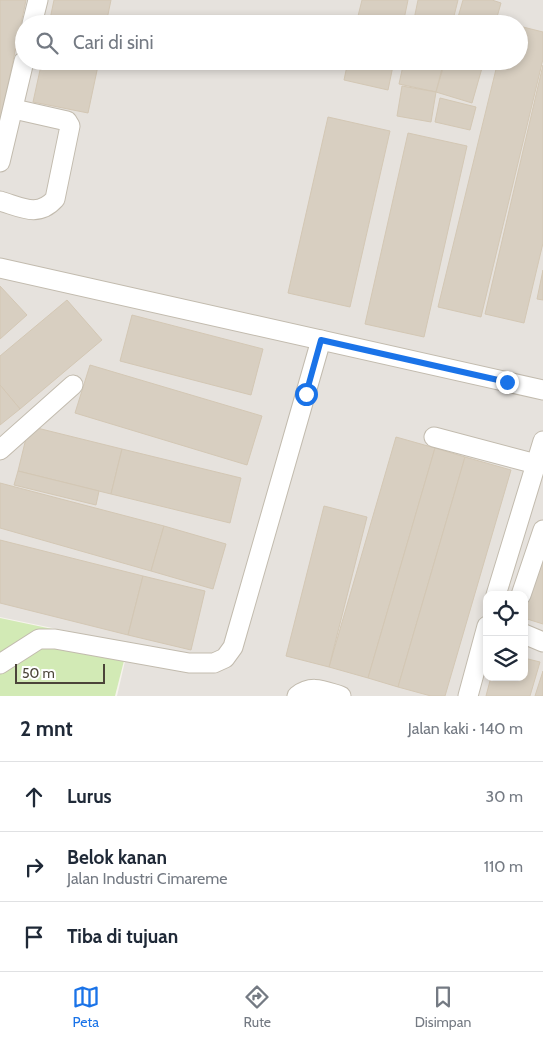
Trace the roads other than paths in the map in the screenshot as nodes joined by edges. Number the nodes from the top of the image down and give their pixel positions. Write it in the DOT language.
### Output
graph roads {
  1 [pos="38,0"];
  2 [pos="34,15"];
  3 [pos="22,70"];
  4 [pos="14,109"];
  5 [pos="0,162"];
  6 [pos="0,201"];
  7 [pos="1,270"];
  8 [pos="321,340"];
  9 [pos="74,385"];
  10 [pos="543,390"];
  11 [pos="434,438"];
  12 [pos="543,441"];
  13 [pos="0,450"];
  14 [pos="536,464"];
  15 [pos="543,530"];
  16 [pos="497,591"];
  17 [pos="522,591"];
  18 [pos="484,636"];
  19 [pos="528,636"];
  20 [pos="543,642"];
  21 [pos="0,664"];
  22 [pos="296,696"];
  23 [pos="341,696"];
  24 [pos="468,696"];
  1 -- 2 [label="lane"];
  3 -- 4 [label="lane"];
  4 -- 5 [label="lane"];
  4 -- 6 [label="lane"];
  7 -- 8 [label="lane"];
  8 -- 10 [label="lane"];
  8 -- 21 [label="lane"];
  9 -- 13 [label="lane"];
  11 -- 14 [label="lane"];
  12 -- 14 [label="lane"];
  14 -- 16 [label="lane"];
  15 -- 17 [label="lane"];
  18 -- 24 [label="lane"];
  19 -- 20 [label="lane"];
  22 -- 23 [label="lane"];
}
